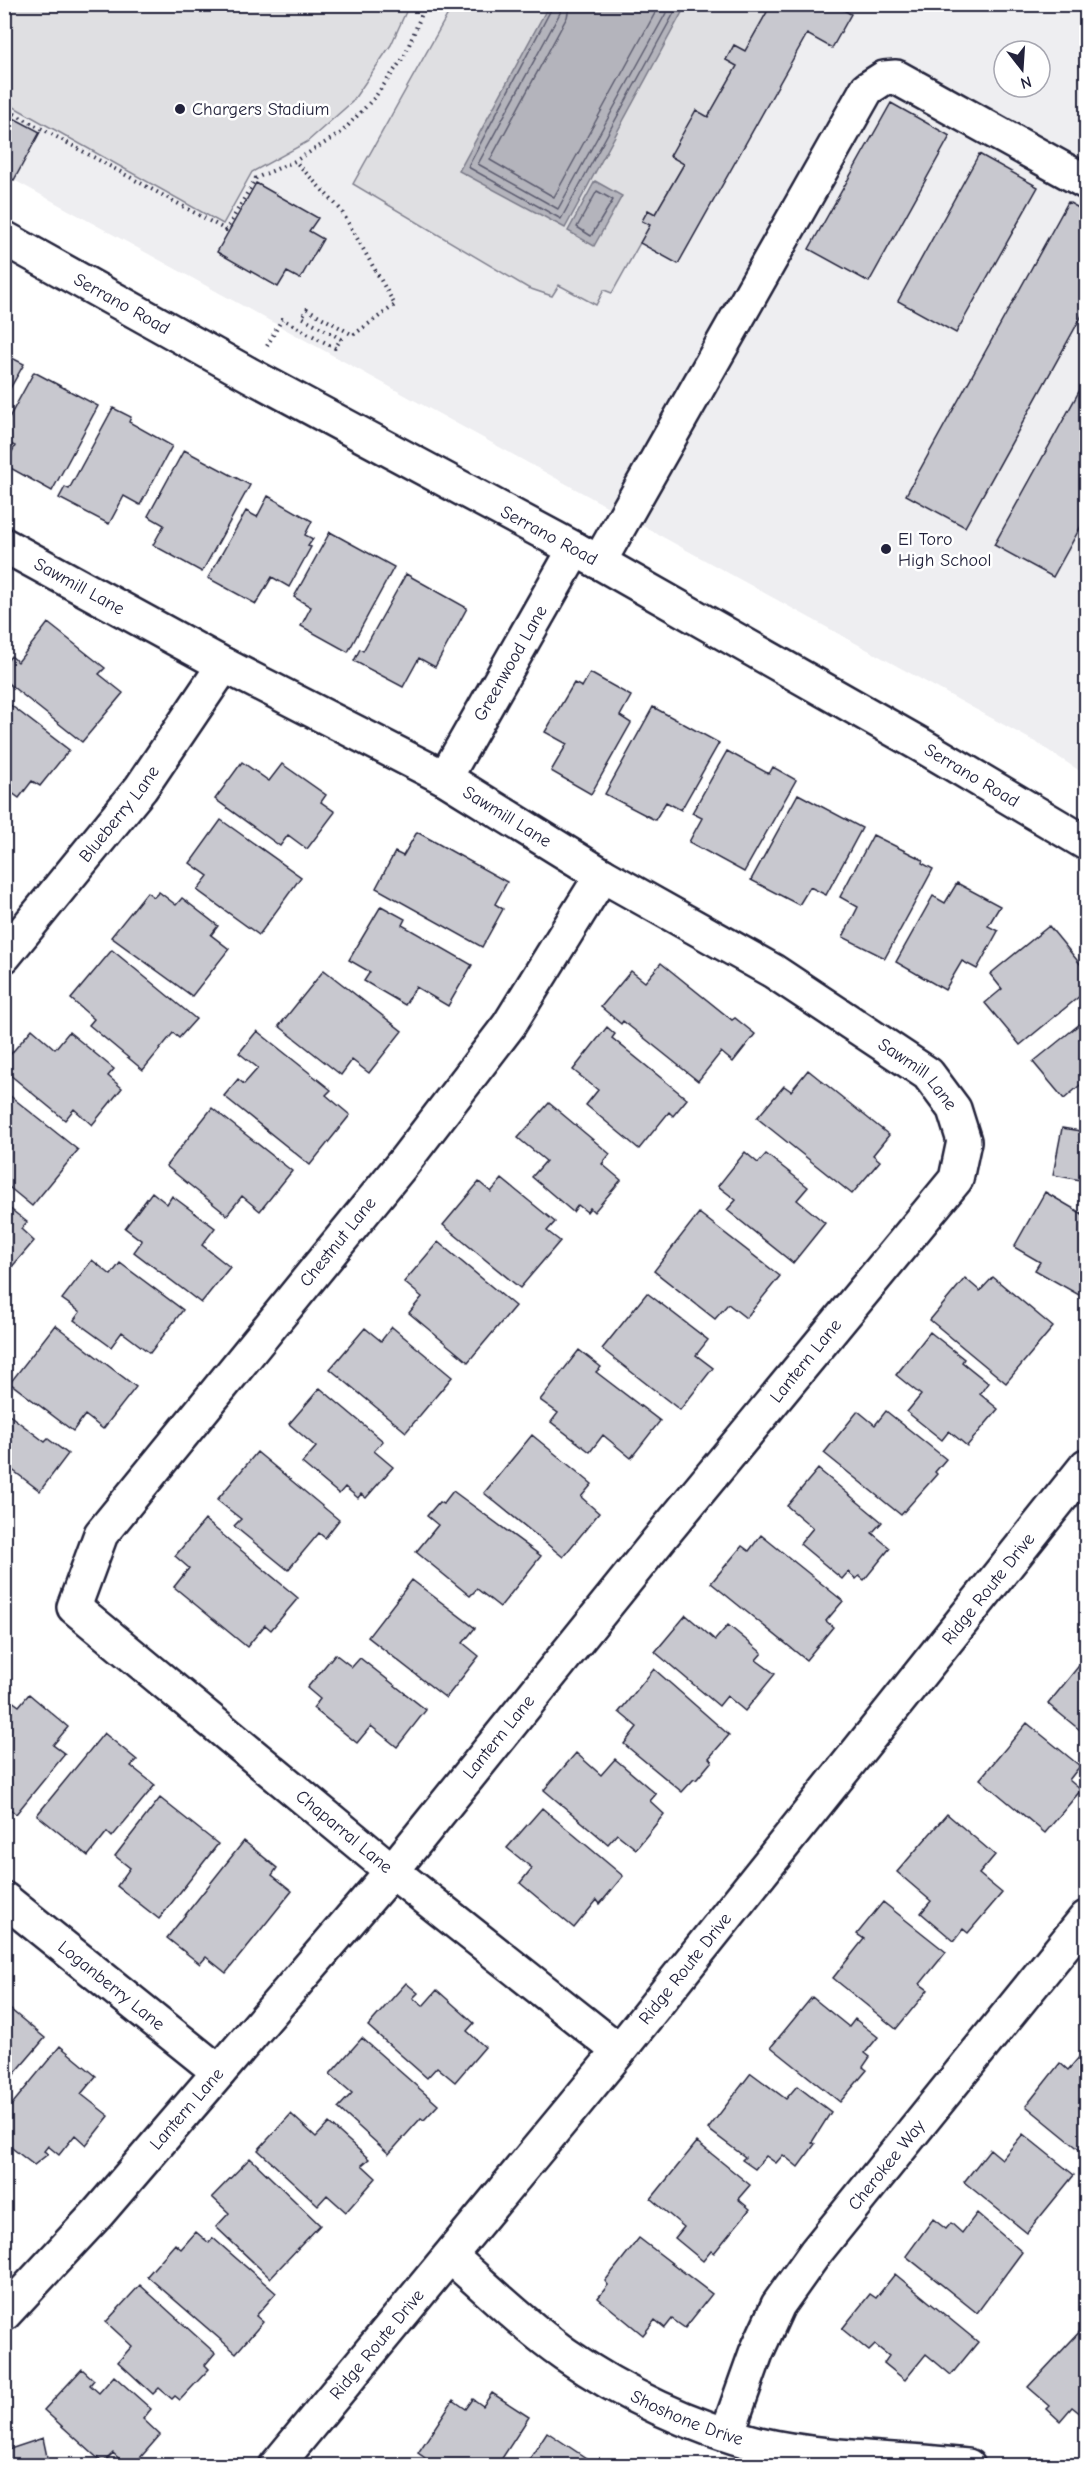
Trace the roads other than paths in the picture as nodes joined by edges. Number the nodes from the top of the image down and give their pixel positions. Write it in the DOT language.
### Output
graph roads {
  1 [pos="1086,182"];
  2 [pos="4,238"];
  3 [pos="4,545"];
  4 [pos="587,556"];
  5 [pos="224,665"];
  6 [pos="445,778"];
  7 [pos="1086,843"];
  8 [pos="602,875"];
  9 [pos="4,956"];
  10 [pos="964,1141"];
  11 [pos="1086,1466"];
  12 [pos="74,1607"];
  13 [pos="392,1871"];
  14 [pos="4,1899"];
  15 [pos="1086,1918"];
  16 [pos="619,2051"];
  17 [pos="219,2072"];
  18 [pos="451,2257"];
  19 [pos="4,2314"];
  20 [pos="727,2434"];
  21 [pos="950,2465"];
  22 [pos="276,2466"];
  1 -- 4 [label="street, Greenwood Lane"];
  2 -- 4 [label="street, Serrano Road"];
  3 -- 5 [label="street, Sawmill Lane"];
  4 -- 6 [label="street, Greenwood Lane"];
  4 -- 7 [label="street, Serrano Road"];
  5 -- 6 [label="street, Sawmill Lane"];
  5 -- 9 [label="street, Blueberry Lane"];
  6 -- 8 [label="street, Sawmill Lane"];
  8 -- 10 [label="street, Sawmill Lane"];
  8 -- 12 [label="street, Chestnut Lane"];
  10 -- 13 [label="street, Lantern Lane"];
  11 -- 16 [label="street, Ridge Route Drive"];
  12 -- 13 [label="street, Chaparral Lane"];
  13 -- 16 [label="street, Chaparral Lane"];
  13 -- 17 [label="street, Lantern Lane"];
  14 -- 17 [label="street, Loganberry Lane"];
  15 -- 20 [label="street, Cherokee Way"];
  16 -- 18 [label="street, Ridge Route Drive"];
  17 -- 19 [label="street, Lantern Lane"];
  18 -- 20 [label="street, Shoshone Drive"];
  18 -- 22 [label="street, Ridge Route Drive"];
  20 -- 21 [label="street, Shoshone Drive"];
}
